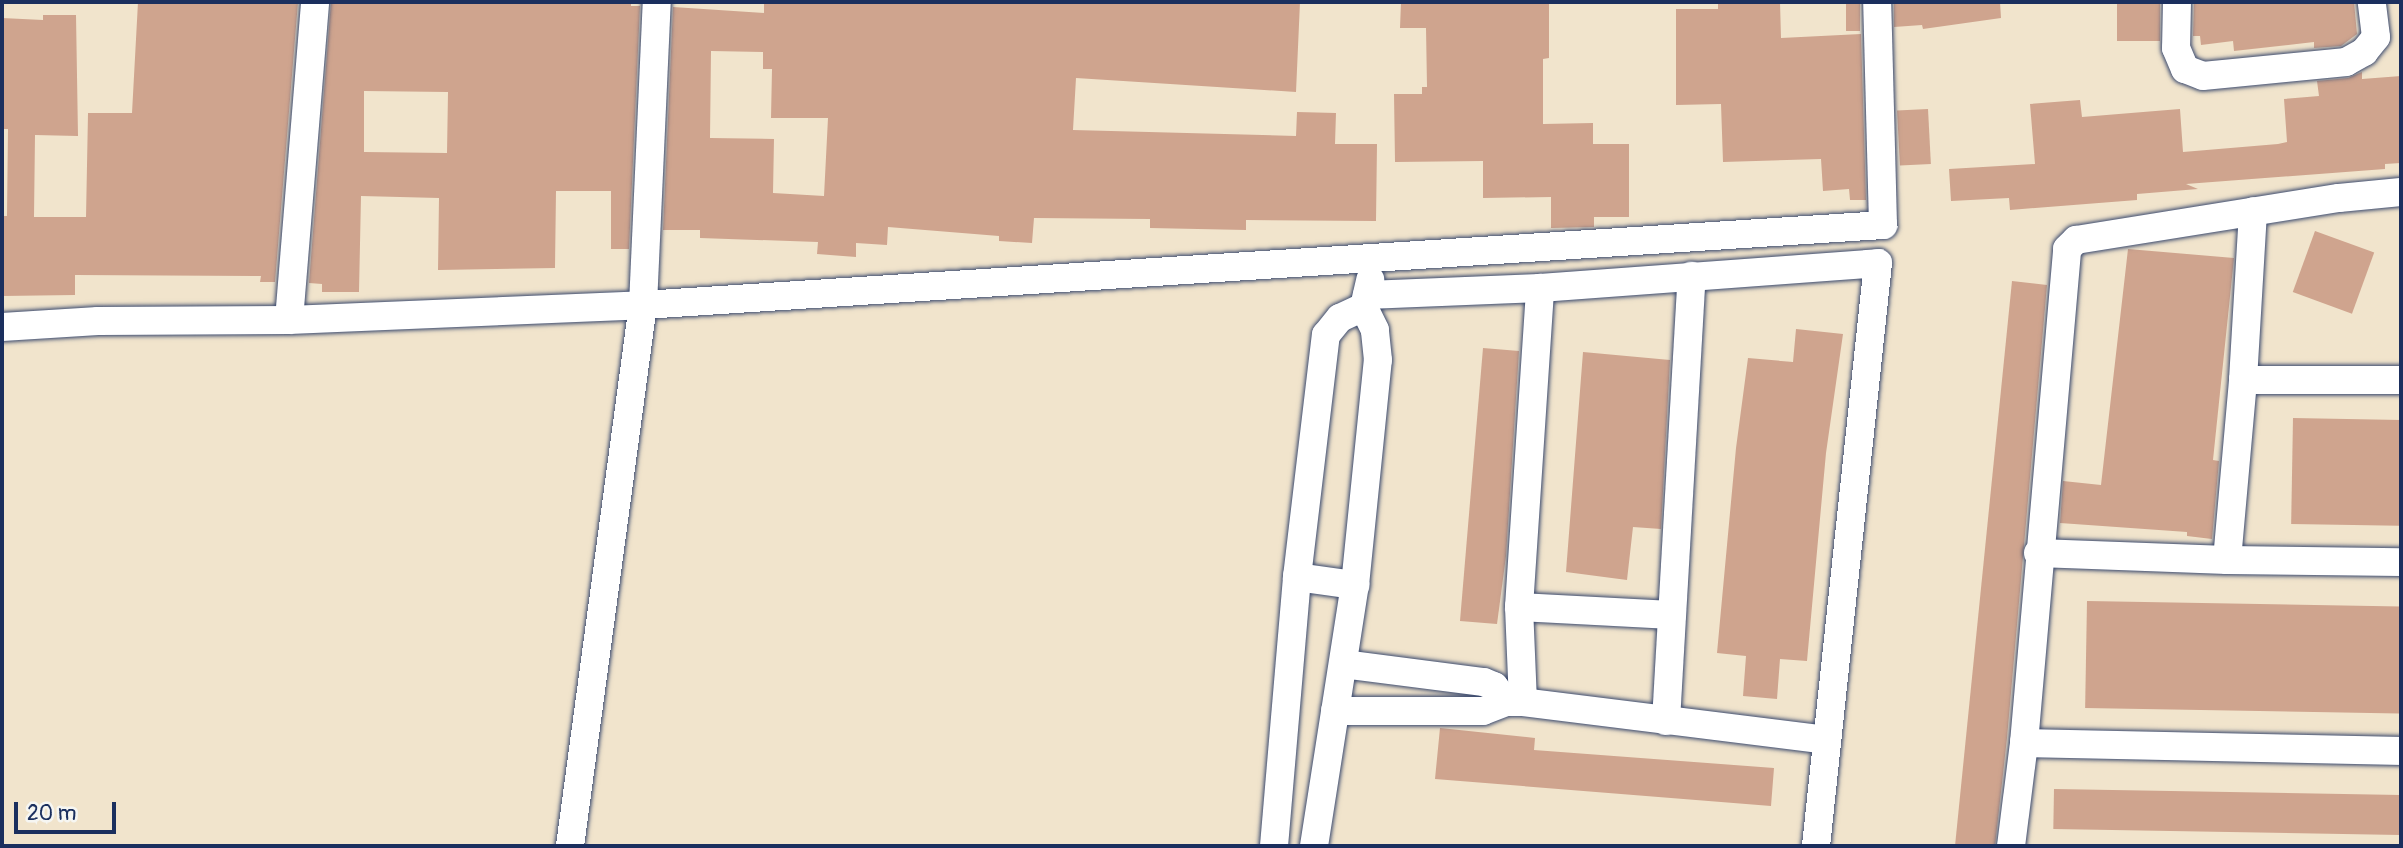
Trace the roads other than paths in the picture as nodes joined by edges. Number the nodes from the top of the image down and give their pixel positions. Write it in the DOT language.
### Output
graph roads {
  1 [pos="315,2"];
  2 [pos="657,2"];
  3 [pos="1877,2"];
  4 [pos="2177,2"];
  5 [pos="2372,2"];
  6 [pos="2401,192"];
  7 [pos="2253,211"];
  8 [pos="1374,258"];
  9 [pos="1692,275"];
  10 [pos="1540,288"];
  11 [pos="1366,301"];
  12 [pos="643,304"];
  13 [pos="289,320"];
  14 [pos="2,327"];
  15 [pos="2243,380"];
  16 [pos="2401,380"];
  17 [pos="2038,553"];
  18 [pos="2227,560"];
  19 [pos="2401,562"];
  20 [pos="1297,577"];
  21 [pos="1354,585"];
  22 [pos="1519,607"];
  23 [pos="1672,615"];
  24 [pos="1343,664"];
  25 [pos="1514,702"];
  26 [pos="1335,711"];
  27 [pos="1666,721"];
  28 [pos="1827,740"];
  29 [pos="2024,743"];
  30 [pos="2401,751"];
  31 [pos="570,846"];
  32 [pos="1274,846"];
  33 [pos="1314,846"];
  34 [pos="1816,846"];
  35 [pos="2011,846"];
  1 -- 13 [label="street"];
  2 -- 12 [label="street"];
  3 -- 8 [label="street"];
  4 -- 5 [label="street"];
  6 -- 7 [label="street"];
  7 -- 15 [label="street"];
  7 -- 17 [label="street"];
  8 -- 11 [label="street"];
  8 -- 12 [label="street"];
  9 -- 10 [label="street"];
  9 -- 23 [label="street"];
  9 -- 28 [label="street"];
  10 -- 11 [label="street"];
  10 -- 22 [label="street"];
  11 -- 20 [label="street"];
  11 -- 21 [label="street"];
  12 -- 13 [label="street"];
  12 -- 31 [label="street"];
  13 -- 14 [label="street"];
  15 -- 16 [label="street"];
  15 -- 18 [label="street"];
  17 -- 18 [label="street"];
  17 -- 29 [label="street"];
  18 -- 19 [label="street"];
  20 -- 21 [label="street"];
  20 -- 32 [label="street"];
  21 -- 24 [label="street"];
  22 -- 23 [label="street"];
  22 -- 25 [label="street"];
  23 -- 27 [label="street"];
  24 -- 25 [label="street"];
  24 -- 26 [label="street"];
  25 -- 26 [label="street"];
  25 -- 27 [label="street"];
  26 -- 33 [label="street"];
  27 -- 28 [label="street"];
  28 -- 34 [label="street"];
  29 -- 30 [label="street"];
  29 -- 35 [label="street"];
}
